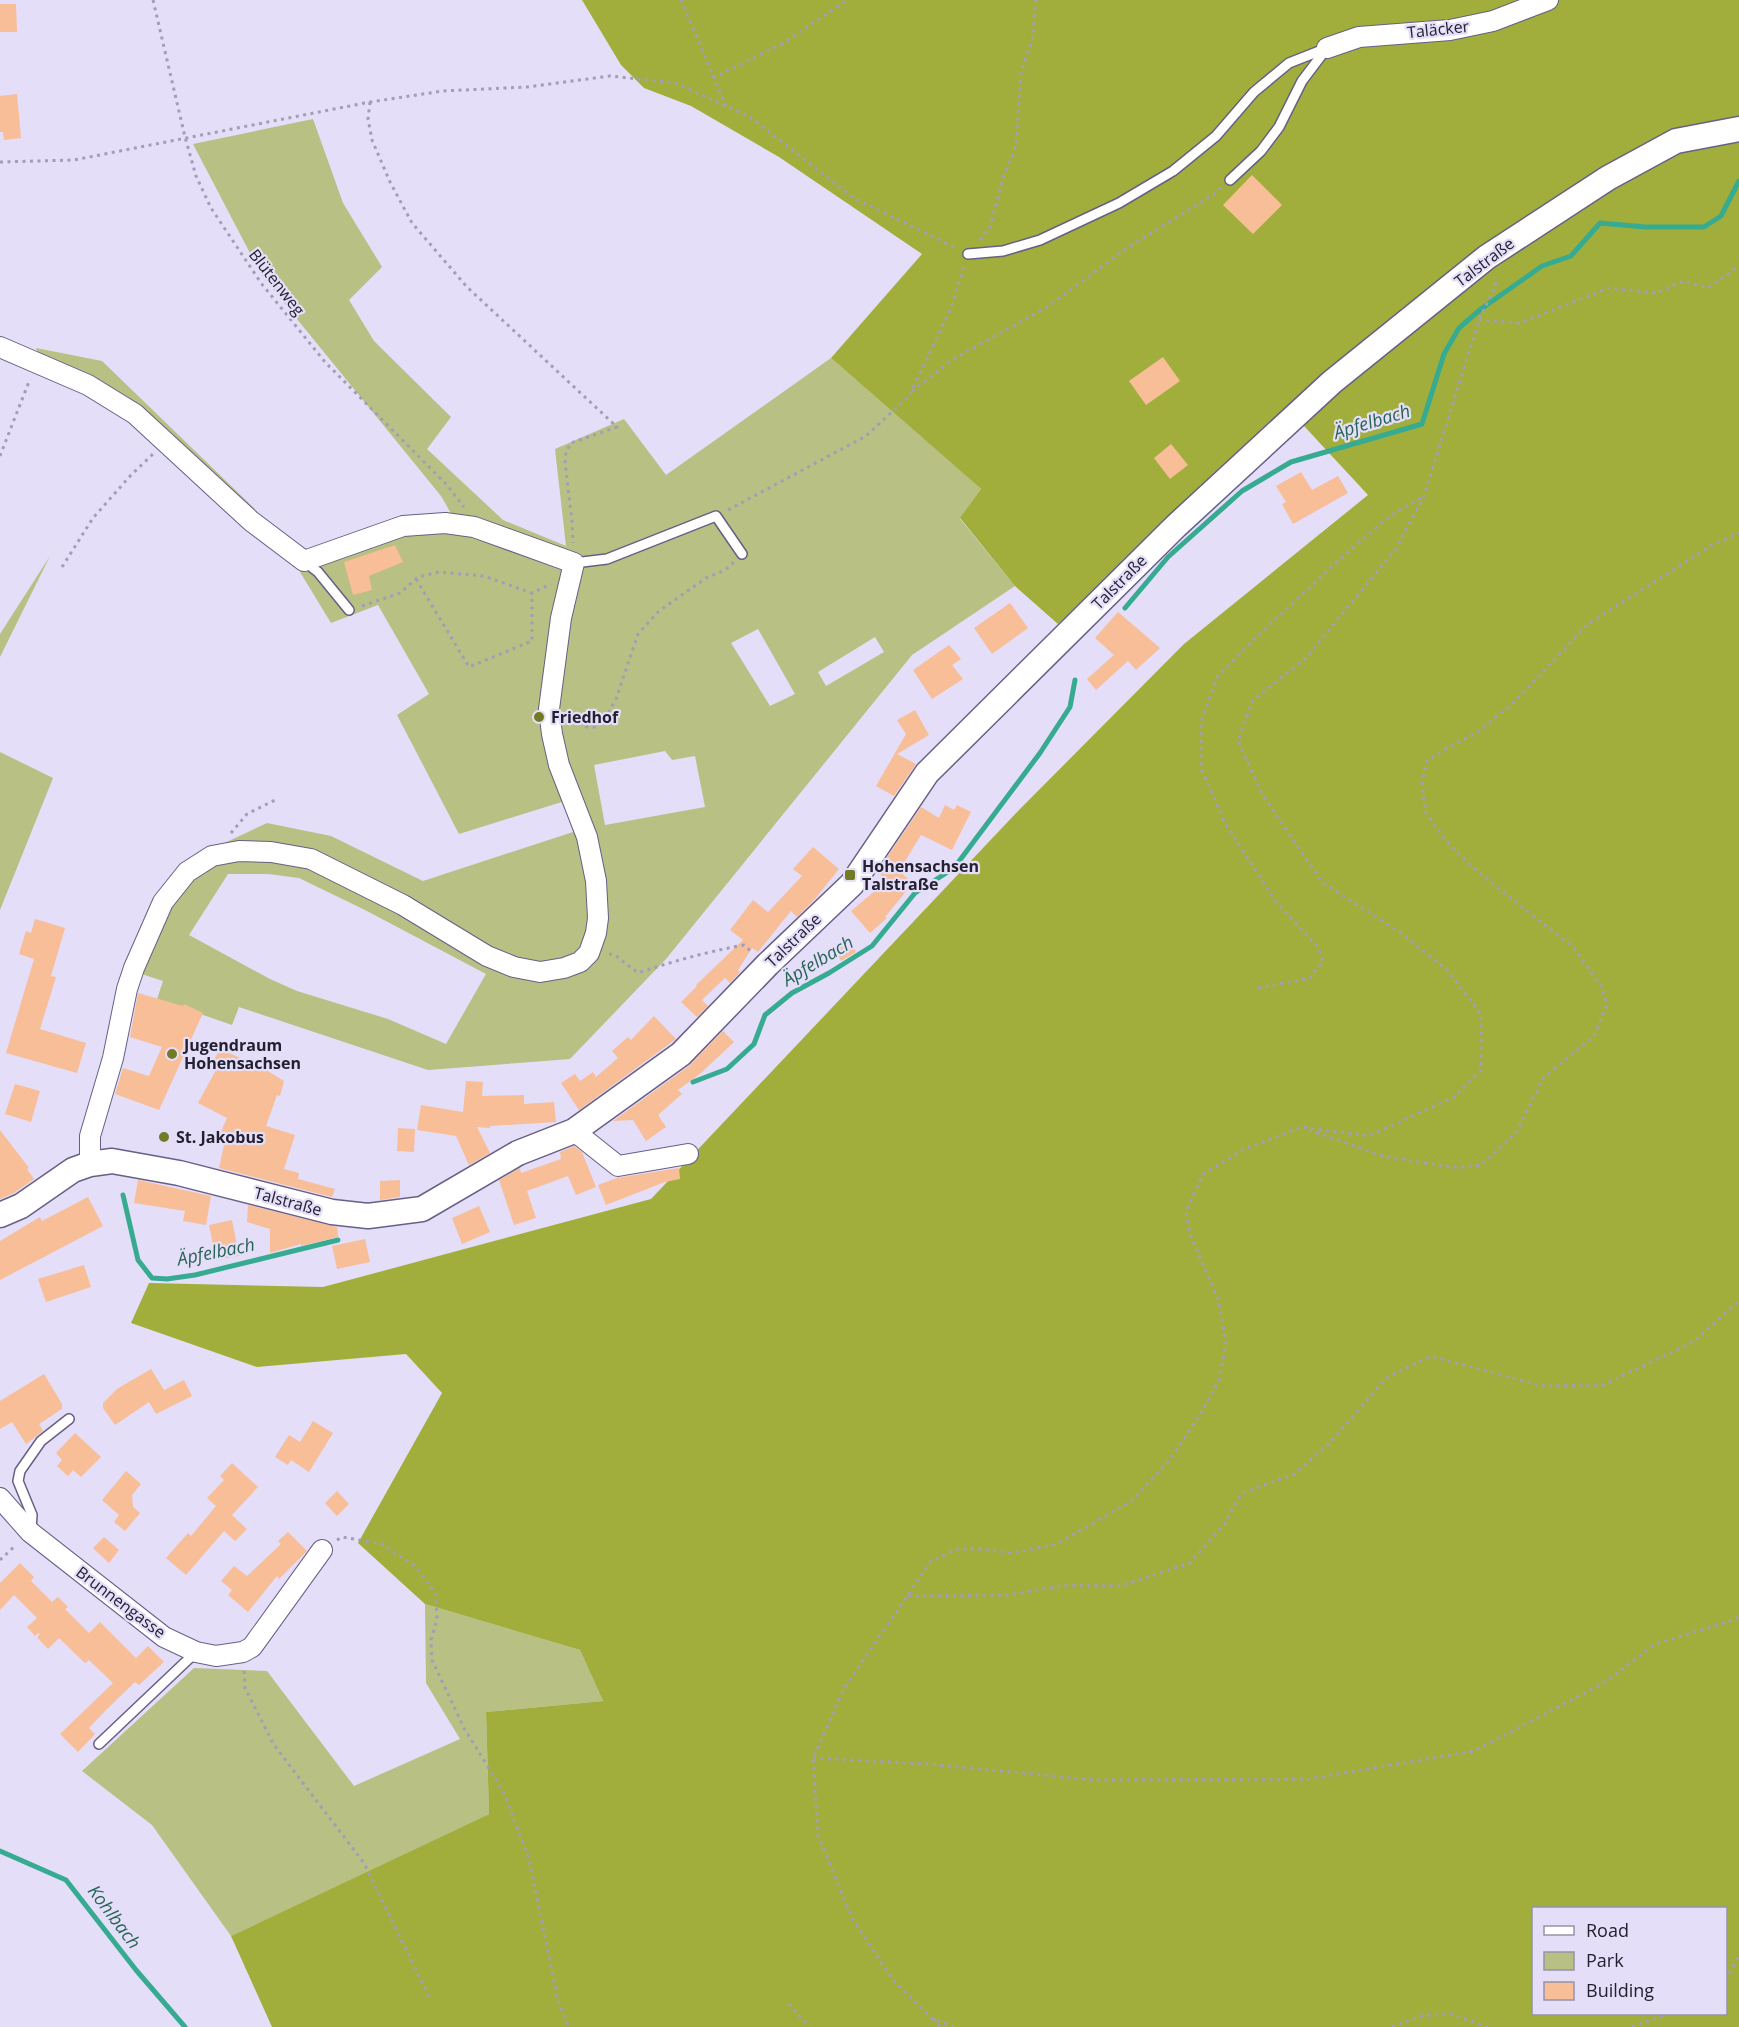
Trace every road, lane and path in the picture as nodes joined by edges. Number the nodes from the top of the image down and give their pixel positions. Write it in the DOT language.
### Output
graph roads {
  1 [pos="153,0"];
  2 [pos="681,0"];
  3 [pos="848,0"];
  4 [pos="1036,0"];
  5 [pos="1548,0"];
  6 [pos="1327,48"];
  7 [pos="713,78"];
  8 [pos="370,102"];
  9 [pos="726,106"];
  10 [pos="1739,129"];
  11 [pos="185,137"];
  12 [pos="0,162"];
  13 [pos="1230,180"];
  14 [pos="968,254"];
  15 [pos="1487,257"];
  16 [pos="1739,266"];
  17 [pos="1479,320"];
  18 [pos="0,347"];
  19 [pos="37,363"];
  20 [pos="910,393"];
  21 [pos="165,442"];
  22 [pos="0,456"];
  23 [pos="1424,496"];
  24 [pos="716,516"];
  25 [pos="474,527"];
  26 [pos="1739,533"];
  27 [pos="742,554"];
  28 [pos="304,561"];
  29 [pos="62,567"];
  30 [pos="572,569"];
  31 [pos="416,579"];
  32 [pos="532,593"];
  33 [pos="378,601"];
  34 [pos="349,610"];
  35 [pos="572,715"];
  36 [pos="275,800"];
  37 [pos="217,855"];
  38 [pos="744,945"];
  39 [pos="589,953"];
  40 [pos="1258,988"];
  41 [pos="1301,1127"];
  42 [pos="574,1131"];
  43 [pos="688,1154"];
  44 [pos="90,1164"];
  45 [pos="0,1215"];
  46 [pos="1739,1301"];
  47 [pos="69,1419"];
  48 [pos="0,1498"];
  49 [pos="30,1532"];
  50 [pos="322,1550"];
  51 [pos="908,1596"];
  52 [pos="1739,1616"];
  53 [pos="196,1652"];
  54 [pos="243,1652"];
  55 [pos="99,1744"];
  56 [pos="813,1758"];
  57 [pos="1739,1955"];
  58 [pos="1727,1976"];
  59 [pos="430,1999"];
  60 [pos="789,2004"];
  61 [pos="1662,2015"];
  62 [pos="931,2018"];
  63 [pos="569,2027"];
  64 [pos="809,2027"];
  65 [pos="941,2027"];
  66 [pos="954,2027"];
  67 [pos="1392,2027"];
  68 [pos="1488,2027"];
  69 [pos="1632,2027"];
  1 -- 11 [label="path, Blütenweg"];
  2 -- 7 [label="path"];
  3 -- 7 [label="path"];
  4 -- 14 [label="path"];
  5 -- 6 [label="street, Taläcker"];
  6 -- 13 [label="lane"];
  6 -- 14 [label="lane"];
  7 -- 9 [label="path"];
  8 -- 9 [label="path"];
  8 -- 11 [label="path"];
  8 -- 30 [label="path"];
  9 -- 14 [label="path"];
  10 -- 15 [label="street, Talstraße"];
  11 -- 12 [label="path"];
  11 -- 25 [label="path, Blütenweg"];
  13 -- 20 [label="path"];
  14 -- 20 [label="path"];
  15 -- 17 [label="path"];
  15 -- 42 [label="street, Talstraße"];
  16 -- 17 [label="path"];
  17 -- 23 [label="path"];
  18 -- 19 [label="street"];
  19 -- 21 [label="street"];
  19 -- 22 [label="path"];
  20 -- 24 [label="path"];
  21 -- 28 [label="street"];
  21 -- 29 [label="path"];
  23 -- 40 [label="path"];
  23 -- 41 [label="path"];
  24 -- 27 [label="lane"];
  24 -- 30 [label="lane"];
  25 -- 28 [label="street"];
  25 -- 30 [label="street"];
  26 -- 41 [label="path"];
  27 -- 35 [label="path"];
  28 -- 34 [label="lane"];
  30 -- 32 [label="path"];
  30 -- 39 [label="street"];
  31 -- 32 [label="path"];
  31 -- 32 [label="path"];
  31 -- 33 [label="path"];
  36 -- 37 [label="path"];
  37 -- 39 [label="street"];
  37 -- 44 [label="street"];
  38 -- 39 [label="path"];
  41 -- 51 [label="path"];
  42 -- 43 [label="street"];
  42 -- 44 [label="street, Talstraße"];
  44 -- 45 [label="street, Talstraße"];
  46 -- 51 [label="path"];
  47 -- 49 [label="lane"];
  48 -- 49 [label="street, Brunnengasse"];
  49 -- 53 [label="street, Brunnengasse"];
  50 -- 54 [label="street"];
  50 -- 63 [label="path"];
  51 -- 56 [label="path"];
  52 -- 56 [label="path"];
  53 -- 54 [label="street, Brunnengasse"];
  53 -- 55 [label="lane"];
  54 -- 59 [label="path"];
  56 -- 62 [label="path"];
  57 -- 58 [label="path"];
  60 -- 64 [label="path"];
  61 -- 69 [label="path"];
  62 -- 65 [label="path"];
  62 -- 66 [label="path"];
  67 -- 68 [label="path"];
}
